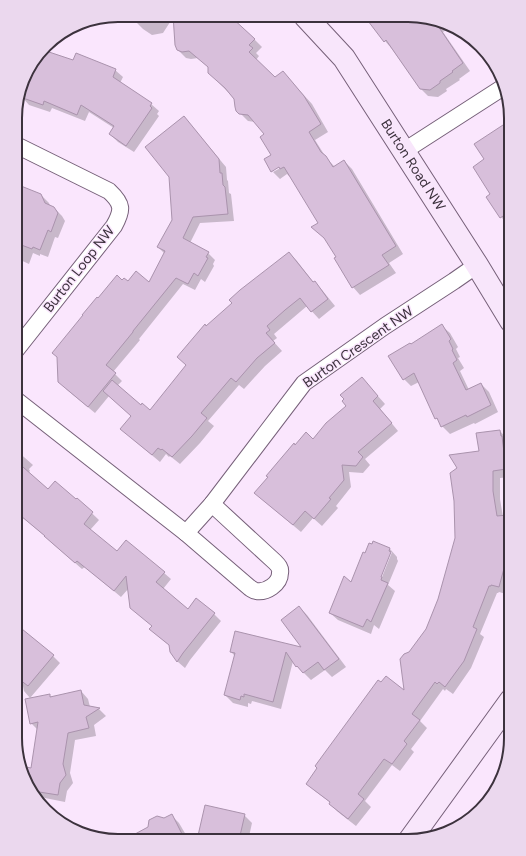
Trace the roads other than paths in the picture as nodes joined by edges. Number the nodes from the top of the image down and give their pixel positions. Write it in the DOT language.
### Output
graph roads {
  1 [pos="311,22"];
  2 [pos="500,89"];
  3 [pos="22,148"];
  4 [pos="404,151"];
  5 [pos="477,265"];
  6 [pos="504,309"];
  7 [pos="22,342"];
  8 [pos="22,404"];
  9 [pos="212,504"];
  10 [pos="186,533"];
  11 [pos="504,710"];
  12 [pos="414,833"];
  1 -- 4 [label="street, Burton Road NW"];
  2 -- 4 [label="street"];
  3 -- 7 [label="street, Burton Loop NW"];
  4 -- 5 [label="street, Burton Road NW"];
  5 -- 6 [label="street, Burton Road NW"];
  5 -- 9 [label="street, Burton Crescent NW"];
  8 -- 10 [label="street"];
  9 -- 10 [label="street, Burton Crescent NW"];
  9 -- 10 [label="street"];
  11 -- 12 [label="street"];
}
